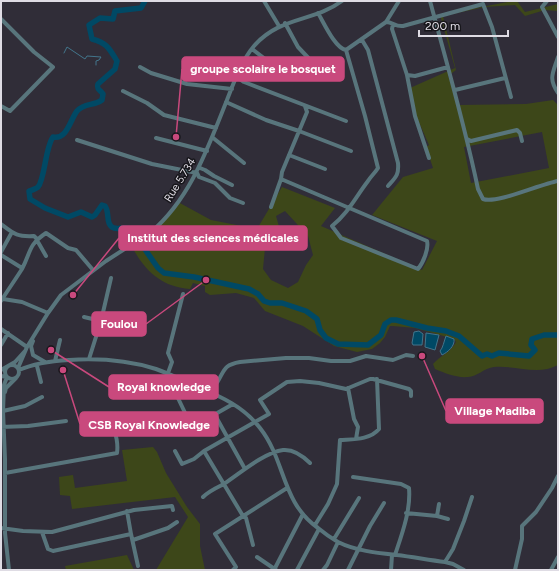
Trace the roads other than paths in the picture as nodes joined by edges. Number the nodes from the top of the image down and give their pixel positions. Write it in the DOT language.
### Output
graph roads {
  1 [pos="264,1"];
  2 [pos="342,1"];
  3 [pos="399,1"];
  4 [pos="430,1"];
  5 [pos="547,1"];
  6 [pos="482,3"];
  7 [pos="318,13"];
  8 [pos="434,18"];
  9 [pos="1,21"];
  10 [pos="386,22"];
  11 [pos="285,23"];
  12 [pos="392,24"];
  13 [pos="279,26"];
  14 [pos="558,37"];
  15 [pos="362,40"];
  16 [pos="252,49"];
  17 [pos="346,50"];
  18 [pos="558,57"];
  19 [pos="140,67"];
  20 [pos="448,67"];
  21 [pos="407,75"];
  22 [pos="236,77"];
  23 [pos="296,78"];
  24 [pos="505,78"];
  25 [pos="332,79"];
  26 [pos="232,89"];
  27 [pos="455,90"];
  28 [pos="123,91"];
  29 [pos="558,93"];
  30 [pos="510,97"];
  31 [pos="226,102"];
  32 [pos="1,106"];
  33 [pos="305,106"];
  34 [pos="346,121"];
  35 [pos="216,128"];
  36 [pos="299,131"];
  37 [pos="212,137"];
  38 [pos="156,138"];
  39 [pos="466,138"];
  40 [pos="77,140"];
  41 [pos="522,141"];
  42 [pos="207,151"];
  43 [pos="351,151"];
  44 [pos="289,155"];
  45 [pos="429,158"];
  46 [pos="244,163"];
  47 [pos="200,168"];
  48 [pos="325,169"];
  49 [pos="197,173"];
  50 [pos="282,179"];
  51 [pos="558,180"];
  52 [pos="232,185"];
  53 [pos="388,186"];
  54 [pos="243,203"];
  55 [pos="271,207"];
  56 [pos="350,207"];
  57 [pos="1,224"];
  58 [pos="12,232"];
  59 [pos="37,239"];
  60 [pos="1,252"];
  61 [pos="1,255"];
  62 [pos="46,256"];
  63 [pos="22,268"];
  64 [pos="93,270"];
  65 [pos="111,278"];
  66 [pos="183,294"];
  67 [pos="2,300"];
  68 [pos="48,313"];
  69 [pos="84,316"];
  70 [pos="101,320"];
  71 [pos="39,328"];
  72 [pos="1,329"];
  73 [pos="8,333"];
  74 [pos="60,340"];
  75 [pos="1,345"];
  76 [pos="28,347"];
  77 [pos="413,356"];
  78 [pos="89,359"];
  79 [pos="55,361"];
  80 [pos="44,363"];
  81 [pos="9,366"];
  82 [pos="37,366"];
  83 [pos="1,370"];
  84 [pos="18,372"];
  85 [pos="168,373"];
  86 [pos="1,376"];
  87 [pos="7,377"];
  88 [pos="377,379"];
  89 [pos="41,382"];
  90 [pos="189,383"];
  91 [pos="348,388"];
  92 [pos="209,392"];
  93 [pos="4,396"];
  94 [pos="411,396"];
  95 [pos="42,397"];
  96 [pos="233,404"];
  97 [pos="3,411"];
  98 [pos="215,415"];
  99 [pos="188,419"];
  100 [pos="66,421"];
  101 [pos="255,422"];
  102 [pos="101,424"];
  103 [pos="2,427"];
  104 [pos="157,427"];
  105 [pos="228,437"];
  106 [pos="356,439"];
  107 [pos="175,451"];
  108 [pos="204,452"];
  109 [pos="275,452"];
  110 [pos="3,459"];
  111 [pos="310,463"];
  112 [pos="245,469"];
  113 [pos="5,473"];
  114 [pos="558,476"];
  115 [pos="353,477"];
  116 [pos="223,484"];
  117 [pos="287,488"];
  118 [pos="552,488"];
  119 [pos="558,488"];
  120 [pos="203,497"];
  121 [pos="472,497"];
  122 [pos="359,498"];
  123 [pos="3,503"];
  124 [pos="384,503"];
  125 [pos="439,504"];
  126 [pos="173,510"];
  127 [pos="127,511"];
  128 [pos="406,513"];
  129 [pos="303,514"];
  130 [pos="243,516"];
  131 [pos="437,516"];
  132 [pos="448,519"];
  133 [pos="177,522"];
  134 [pos="315,525"];
  135 [pos="3,528"];
  136 [pos="320,529"];
  137 [pos="42,532"];
  138 [pos="131,534"];
  139 [pos="3,539"];
  140 [pos="334,539"];
  141 [pos="133,540"];
  142 [pos="338,542"];
  143 [pos="253,545"];
  144 [pos="359,549"];
  145 [pos="393,555"];
  146 [pos="257,557"];
  147 [pos="558,558"];
  148 [pos="445,562"];
  149 [pos="138,566"];
  150 [pos="517,569"];
  151 [pos="9,570"];
  152 [pos="233,570"];
  153 [pos="275,570"];
  154 [pos="298,570"];
  155 [pos="323,570"];
  156 [pos="348,570"];
  157 [pos="391,570"];
  158 [pos="464,570"];
  159 [pos="551,570"];
  1 -- 13 [label="street"];
  2 -- 7 [label="street, Rue 5.734"];
  3 -- 10 [label="street"];
  4 -- 8 [label="street"];
  5 -- 14 [label="street"];
  6 -- 8 [label="street"];
  6 -- 24 [label="street"];
  7 -- 11 [label="street, Rue 5.734"];
  7 -- 17 [label="street"];
  8 -- 12 [label="street"];
  8 -- 20 [label="street"];
  9 -- 32 [label="street"];
  10 -- 12 [label="street"];
  10 -- 15 [label="street"];
  11 -- 13 [label="street, Rue 5.734"];
  11 -- 25 [label="street"];
  12 -- 21 [label="street"];
  13 -- 16 [label="street, Rue 5.734"];
  15 -- 17 [label="street"];
  15 -- 53 [label="street"];
  16 -- 22 [label="street, Rue 5.734"];
  16 -- 23 [label="street"];
  17 -- 56 [label="street"];
  18 -- 29 [label="street"];
  19 -- 26 [label="street"];
  20 -- 21 [label="street"];
  20 -- 27 [label="street"];
  21 -- 45 [label="street"];
  22 -- 26 [label="street, Rue 5.734"];
  22 -- 33 [label="street"];
  24 -- 27 [label="street"];
  24 -- 30 [label="street"];
  26 -- 31 [label="street, Rue 5.734"];
  27 -- 39 [label="street"];
  28 -- 35 [label="street"];
  31 -- 35 [label="street, Rue 5.734"];
  31 -- 36 [label="street"];
  33 -- 34 [label="street"];
  33 -- 36 [label="street"];
  35 -- 37 [label="street, Rue 5.734"];
  36 -- 43 [label="street"];
  36 -- 44 [label="street"];
  37 -- 42 [label="street, Rue 5.734"];
  37 -- 46 [label="street"];
  38 -- 42 [label="street"];
  39 -- 41 [label="street"];
  39 -- 51 [label="street"];
  40 -- 49 [label="street"];
  42 -- 47 [label="street, Rue 5.734"];
  44 -- 48 [label="street"];
  44 -- 50 [label="street"];
  47 -- 49 [label="street, Rue 5.734"];
  47 -- 52 [label="street"];
  49 -- 54 [label="street"];
  49 -- 64 [label="street, Rue 5.734"];
  50 -- 55 [label="street"];
  50 -- 56 [label="street"];
  56 -- 56 [label="street"];
  57 -- 58 [label="street"];
  58 -- 59 [label="street"];
  58 -- 60 [label="street"];
  59 -- 62 [label="street"];
  59 -- 63 [label="street"];
  59 -- 64 [label="street"];
  61 -- 63 [label="street"];
  63 -- 67 [label="street"];
  64 -- 68 [label="street, Rue 5.734"];
  65 -- 70 [label="street"];
  66 -- 85 [label="street"];
  67 -- 68 [label="street"];
  68 -- 71 [label="street, Rue 5.734"];
  69 -- 70 [label="street"];
  70 -- 78 [label="street"];
  71 -- 76 [label="street, Rue 5.734"];
  71 -- 80 [label="street"];
  72 -- 73 [label="street"];
  73 -- 75 [label="street"];
  73 -- 76 [label="street"];
  74 -- 79 [label="street"];
  76 -- 81 [label="street"];
  76 -- 84 [label="street, Rue 5.734"];
  77 -- 92 [label="street"];
  78 -- 79 [label="street"];
  78 -- 85 [label="street"];
  79 -- 80 [label="street"];
  80 -- 82 [label="street"];
  80 -- 84 [label="street"];
  81 -- 83 [label="street"];
  81 -- 84 [label="street"];
  81 -- 87 [label="street"];
  82 -- 84 [label="street"];
  82 -- 89 [label="street"];
  84 -- 87 [label="street"];
  84 -- 93 [label="street, Rue 5.734"];
  85 -- 90 [label="street"];
  86 -- 87 [label="street"];
  87 -- 93 [label="street"];
  88 -- 91 [label="street"];
  88 -- 94 [label="street"];
  88 -- 106 [label="street"];
  90 -- 92 [label="street"];
  90 -- 99 [label="street"];
  91 -- 101 [label="street"];
  91 -- 106 [label="street"];
  92 -- 96 [label="street"];
  93 -- 97 [label="street"];
  95 -- 97 [label="street"];
  96 -- 98 [label="street"];
  96 -- 101 [label="street"];
  97 -- 103 [label="street"];
  98 -- 99 [label="street"];
  98 -- 105 [label="street"];
  99 -- 104 [label="street"];
  100 -- 103 [label="street"];
  101 -- 105 [label="street"];
  101 -- 109 [label="street"];
  102 -- 113 [label="street"];
  103 -- 110 [label="street"];
  105 -- 108 [label="street"];
  105 -- 112 [label="street"];
  106 -- 134 [label="street"];
  107 -- 108 [label="street"];
  108 -- 116 [label="street"];
  109 -- 111 [label="street"];
  109 -- 112 [label="street"];
  109 -- 117 [label="street"];
  110 -- 113 [label="street"];
  112 -- 116 [label="street"];
  113 -- 123 [label="street"];
  114 -- 118 [label="street"];
  115 -- 128 [label="street"];
  116 -- 120 [label="street"];
  116 -- 130 [label="street"];
  117 -- 129 [label="street"];
  117 -- 130 [label="street"];
  118 -- 119 [label="street"];
  118 -- 150 [label="street"];
  121 -- 148 [label="street"];
  122 -- 140 [label="street"];
  123 -- 135 [label="street"];
  124 -- 144 [label="street"];
  125 -- 131 [label="street"];
  126 -- 127 [label="street"];
  127 -- 137 [label="street"];
  127 -- 138 [label="street"];
  128 -- 131 [label="street"];
  128 -- 145 [label="street"];
  129 -- 134 [label="street"];
  129 -- 153 [label="street"];
  130 -- 143 [label="street"];
  130 -- 152 [label="street"];
  131 -- 132 [label="street"];
  133 -- 141 [label="street"];
  134 -- 136 [label="street"];
  135 -- 137 [label="street"];
  135 -- 139 [label="street"];
  136 -- 140 [label="street"];
  136 -- 154 [label="street"];
  137 -- 138 [label="street"];
  138 -- 141 [label="street"];
  139 -- 151 [label="street"];
  140 -- 142 [label="street"];
  141 -- 149 [label="street"];
  142 -- 144 [label="street"];
  142 -- 155 [label="street"];
  144 -- 145 [label="street"];
  144 -- 156 [label="street"];
  145 -- 148 [label="street"];
  145 -- 157 [label="street"];
  146 -- 153 [label="street"];
  147 -- 159 [label="street"];
  148 -- 158 [label="street"];
}
